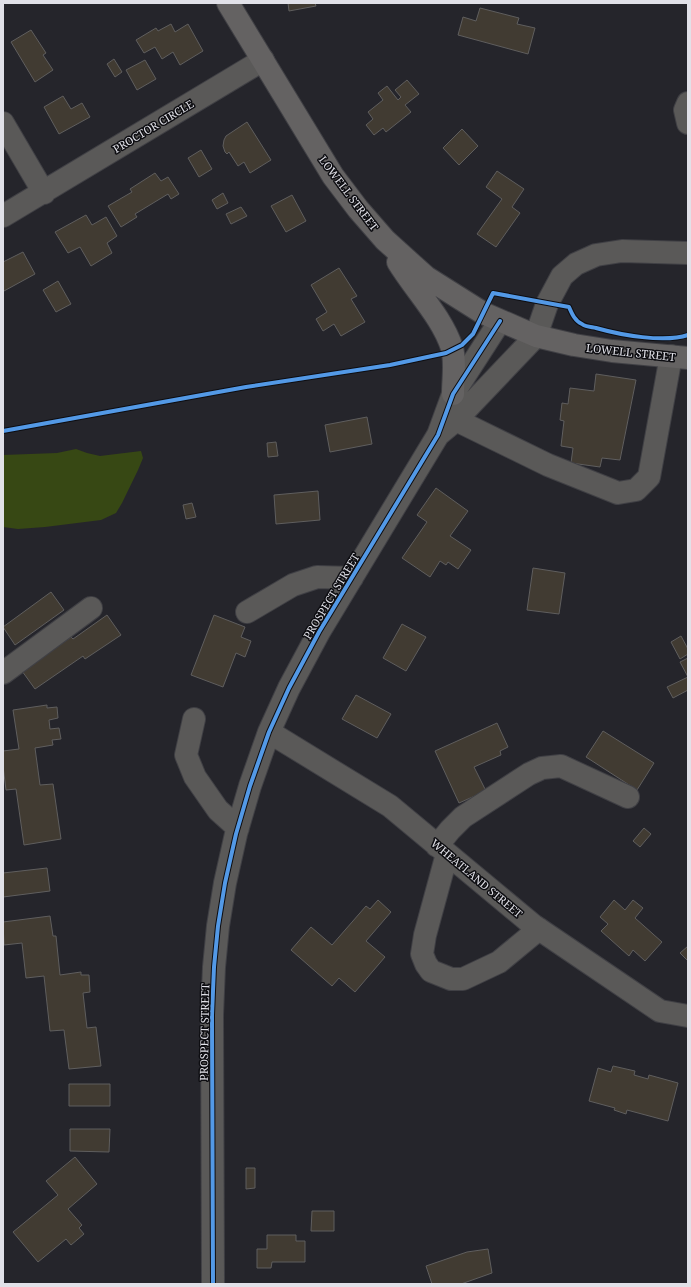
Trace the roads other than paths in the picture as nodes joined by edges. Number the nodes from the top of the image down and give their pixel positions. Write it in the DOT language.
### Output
graph roads {
  1 [pos="228,3"];
  2 [pos="263,60"];
  3 [pos="688,103"];
  4 [pos="3,123"];
  5 [pos="688,123"];
  6 [pos="44,193"];
  7 [pos="3,216"];
  8 [pos="385,240"];
  9 [pos="688,253"];
  10 [pos="500,321"];
  11 [pos="536,336"];
  12 [pos="680,357"];
  13 [pos="453,394"];
  14 [pos="456,420"];
  15 [pos="438,435"];
  16 [pos="352,578"];
  17 [pos="91,608"];
  18 [pos="247,612"];
  19 [pos="3,673"];
  20 [pos="194,719"];
  21 [pos="269,732"];
  22 [pos="628,797"];
  23 [pos="238,828"];
  24 [pos="442,850"];
  25 [pos="539,929"];
  26 [pos="688,1016"];
  27 [pos="213,1284"];
  1 -- 2 [label="main road, LOWELL STREET"];
  2 -- 6 [label="street, PROCTOR CIRCLE"];
  2 -- 8 [label="main road, LOWELL STREET"];
  3 -- 5 [label="street"];
  4 -- 6 [label="street"];
  6 -- 7 [label="street, PROCTOR CIRCLE"];
  8 -- 10 [label="main road, LOWELL STREET"];
  8 -- 13 [label="main road"];
  9 -- 11 [label="street"];
  10 -- 11 [label="main road, LOWELL STREET"];
  10 -- 13 [label="street, PROSPECT STREET"];
  11 -- 12 [label="main road, LOWELL STREET"];
  11 -- 14 [label="street, PROSPECT STREET"];
  12 -- 14 [label="street"];
  13 -- 15 [label="street, PROSPECT STREET"];
  14 -- 15 [label="street, PROSPECT STREET"];
  15 -- 16 [label="street, PROSPECT STREET"];
  16 -- 18 [label="street"];
  16 -- 21 [label="street, PROSPECT STREET"];
  17 -- 19 [label="street"];
  20 -- 23 [label="street"];
  21 -- 23 [label="street, PROSPECT STREET"];
  21 -- 24 [label="street, WHEATLAND STREET"];
  22 -- 24 [label="street"];
  23 -- 27 [label="street, PROSPECT STREET"];
  24 -- 25 [label="street, WHEATLAND STREET"];
  24 -- 25 [label="street"];
  25 -- 26 [label="street, WHEATLAND STREET"];
}
